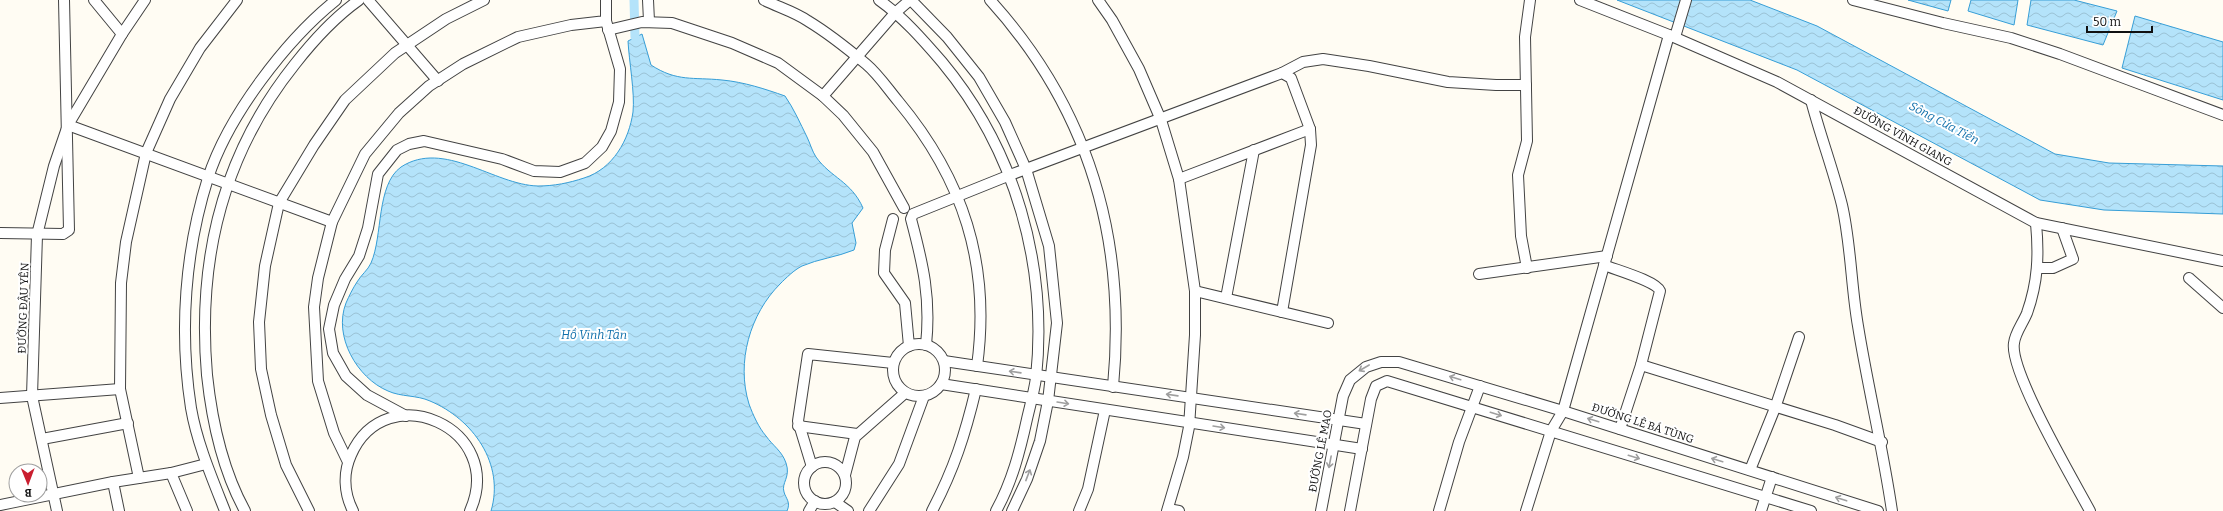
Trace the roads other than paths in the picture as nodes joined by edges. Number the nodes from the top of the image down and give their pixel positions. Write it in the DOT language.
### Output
graph roads {
  1 [pos="64,0"];
  2 [pos="94,0"];
  3 [pos="145,0"];
  4 [pos="238,0"];
  5 [pos="336,0"];
  6 [pos="359,0"];
  7 [pos="368,0"];
  8 [pos="484,0"];
  9 [pos="606,0"];
  10 [pos="648,0"];
  11 [pos="764,0"];
  12 [pos="880,0"];
  13 [pos="910,0"];
  14 [pos="990,0"];
  15 [pos="1098,0"];
  16 [pos="1530,0"];
  17 [pos="1580,0"];
  18 [pos="1686,0"];
  19 [pos="1853,0"];
  20 [pos="895,13"];
  21 [pos="645,21"];
  22 [pos="607,25"];
  23 [pos="122,34"];
  24 [pos="1672,36"];
  25 [pos="408,45"];
  26 [pos="856,56"];
  27 [pos="1282,73"];
  28 [pos="438,81"];
  29 [pos="1526,84"];
  30 [pos="823,96"];
  31 [pos="1812,100"];
  32 [pos="2223,115"];
  33 [pos="1161,120"];
  34 [pos="68,125"];
  35 [pos="1310,129"];
  36 [pos="1083,149"];
  37 [pos="1254,150"];
  38 [pos="146,153"];
  39 [pos="1026,169"];
  40 [pos="1010,175"];
  41 [pos="209,177"];
  42 [pos="1179,179"];
  43 [pos="227,183"];
  44 [pos="957,196"];
  45 [pos="280,203"];
  46 [pos="904,208"];
  47 [pos="893,219"];
  48 [pos="332,222"];
  49 [pos="2036,223"];
  50 [pos="2062,228"];
  51 [pos="0,233"];
  52 [pos="37,235"];
  53 [pos="1606,261"];
  54 [pos="2223,261"];
  55 [pos="1527,268"];
  56 [pos="2039,268"];
  57 [pos="1479,274"];
  58 [pos="2189,278"];
  59 [pos="1195,291"];
  60 [pos="1226,298"];
  61 [pos="2223,308"];
  62 [pos="1282,312"];
  63 [pos="1328,323"];
  64 [pos="1799,337"];
  65 [pos="926,345"];
  66 [pos="909,346"];
  67 [pos="944,361"];
  68 [pos="893,362"];
  69 [pos="1399,362"];
  70 [pos="1641,365"];
  71 [pos="977,366"];
  72 [pos="1036,375"];
  73 [pos="1051,377"];
  74 [pos="941,384"];
  75 [pos="1480,386"];
  76 [pos="1113,387"];
  77 [pos="120,389"];
  78 [pos="976,390"];
  79 [pos="904,393"];
  80 [pos="32,396"];
  81 [pos="924,396"];
  82 [pos="0,398"];
  83 [pos="1032,398"];
  84 [pos="1190,398"];
  85 [pos="1048,401"];
  86 [pos="1473,406"];
  87 [pos="1775,408"];
  88 [pos="1105,410"];
  89 [pos="1563,411"];
  90 [pos="406,416"];
  91 [pos="1339,420"];
  92 [pos="128,423"];
  93 [pos="1189,423"];
  94 [pos="1366,424"];
  95 [pos="798,426"];
  96 [pos="1620,429"];
  97 [pos="1551,431"];
  98 [pos="857,434"];
  99 [pos="217,436"];
  100 [pos="42,439"];
  101 [pos="200,439"];
  102 [pos="1882,442"];
  103 [pos="1334,445"];
  104 [pos="1362,449"];
  105 [pos="348,462"];
  106 [pos="206,464"];
  107 [pos="812,467"];
  108 [pos="1750,470"];
  109 [pos="171,473"];
  110 [pos="845,475"];
  111 [pos="1772,477"];
  112 [pos="139,478"];
  113 [pos="112,482"];
  114 [pos="53,494"];
  115 [pos="1766,498"];
  116 [pos="815,501"];
  117 [pos="835,502"];
  118 [pos="0,506"];
  119 [pos="1167,510"];
  120 [pos="1529,510"];
  121 [pos="57,511"];
  122 [pos="119,511"];
  123 [pos="188,511"];
  124 [pos="225,511"];
  125 [pos="245,511"];
  126 [pos="309,511"];
  127 [pos="352,511"];
  128 [pos="470,511"];
  129 [pos="809,511"];
  130 [pos="848,511"];
  131 [pos="869,511"];
  132 [pos="932,511"];
  133 [pos="996,511"];
  134 [pos="1012,511"];
  135 [pos="1079,511"];
  136 [pos="1179,511"];
  137 [pos="1321,511"];
  138 [pos="1350,511"];
  139 [pos="1439,511"];
  140 [pos="1761,511"];
  141 [pos="1811,511"];
  142 [pos="1878,511"];
  143 [pos="1892,511"];
  144 [pos="2090,511"];
  1 -- 34 [label="street"];
  2 -- 23 [label="street"];
  3 -- 23 [label="street"];
  4 -- 38 [label="street"];
  5 -- 41 [label="street"];
  6 -- 43 [label="street"];
  7 -- 25 [label="street"];
  8 -- 25 [label="street"];
  9 -- 22 [label="street"];
  10 -- 21 [label="street"];
  11 -- 26 [label="street"];
  12 -- 20 [label="street"];
  13 -- 20 [label="street"];
  13 -- 39 [label="street"];
  14 -- 36 [label="street"];
  15 -- 33 [label="street"];
  16 -- 29 [label="street"];
  17 -- 24 [label="street, ĐƯỜNG VĨNH GIANG"];
  18 -- 24 [label="street"];
  19 -- 32 [label="street"];
  20 -- 26 [label="street"];
  20 -- 40 [label="street"];
  21 -- 22 [label="street"];
  21 -- 30 [label="street"];
  22 -- 28 [label="street"];
  22 -- 90 [label="street"];
  23 -- 34 [label="street"];
  24 -- 31 [label="street, ĐƯỜNG VĨNH GIANG"];
  24 -- 53 [label="street"];
  25 -- 28 [label="street"];
  25 -- 45 [label="street"];
  26 -- 30 [label="street"];
  26 -- 44 [label="street"];
  27 -- 29 [label="street"];
  27 -- 33 [label="street"];
  27 -- 35 [label="street"];
  28 -- 48 [label="street"];
  29 -- 55 [label="street"];
  30 -- 46 [label="street"];
  31 -- 49 [label="street, ĐƯỜNG VĨNH GIANG"];
  31 -- 102 [label="street"];
  33 -- 36 [label="street"];
  33 -- 42 [label="street"];
  34 -- 38 [label="street"];
  34 -- 52 [label="street, ĐƯỜNG ĐẬU YÊN"];
  34 -- 52 [label="street"];
  35 -- 37 [label="street"];
  35 -- 62 [label="street"];
  36 -- 39 [label="street"];
  36 -- 76 [label="street"];
  37 -- 42 [label="street"];
  37 -- 60 [label="street"];
  38 -- 41 [label="street"];
  38 -- 77 [label="street"];
  39 -- 40 [label="street"];
  39 -- 73 [label="street"];
  40 -- 44 [label="street"];
  40 -- 72 [label="street"];
  41 -- 43 [label="street"];
  41 -- 101 [label="street"];
  42 -- 59 [label="street"];
  43 -- 45 [label="street"];
  43 -- 99 [label="street"];
  44 -- 65 [label="street"];
  44 -- 71 [label="street"];
  45 -- 48 [label="street"];
  45 -- 126 [label="street"];
  47 -- 66 [label="street"];
  48 -- 105 [label="street"];
  49 -- 50 [label="street, ĐƯỜNG VĨNH GIANG"];
  49 -- 56 [label="street"];
  50 -- 54 [label="street, ĐƯỜNG VĨNH GIANG"];
  50 -- 56 [label="street"];
  51 -- 52 [label="street"];
  52 -- 80 [label="street, ĐƯỜNG ĐẬU YÊN"];
  53 -- 55 [label="street"];
  53 -- 70 [label="street"];
  53 -- 89 [label="street"];
  55 -- 57 [label="street"];
  56 -- 144 [label="street"];
  58 -- 61 [label="street"];
  59 -- 60 [label="street"];
  59 -- 84 [label="street"];
  60 -- 62 [label="street"];
  62 -- 63 [label="street"];
  64 -- 87 [label="street"];
  65 -- 66 [label="street"];
  65 -- 67 [label="street"];
  66 -- 68 [label="street"];
  67 -- 71 [label="street"];
  67 -- 74 [label="street"];
  68 -- 79 [label="street"];
  68 -- 95 [label="street"];
  75 -- 69 [label="street, ĐƯỜNG LÊ BÁ TÙNG, one-way"];
  69 -- 91 [label="street, ĐƯỜNG LÊ MAO, one-way"];
  70 -- 87 [label="street"];
  70 -- 96 [label="street"];
  72 -- 71 [label="street, one-way"];
  72 -- 73 [label="street"];
  72 -- 83 [label="street"];
  73 -- 76 [label="street"];
  73 -- 85 [label="street"];
  74 -- 78 [label="street"];
  74 -- 81 [label="street"];
  75 -- 86 [label="street"];
  75 -- 89 [label="street, ĐƯỜNG LÊ BÁ TÙNG"];
  84 -- 76 [label="street, one-way"];
  77 -- 80 [label="street"];
  77 -- 92 [label="street"];
  78 -- 83 [label="street"];
  78 -- 132 [label="street"];
  79 -- 81 [label="street"];
  79 -- 98 [label="street"];
  80 -- 82 [label="street"];
  80 -- 100 [label="street, ĐƯỜNG ĐẬU YÊN"];
  81 -- 131 [label="street"];
  83 -- 85 [label="street"];
  83 -- 133 [label="street"];
  91 -- 84 [label="street, one-way"];
  84 -- 93 [label="street"];
  85 -- 88 [label="street, one-way"];
  134 -- 85 [label="street, one-way"];
  86 -- 94 [label="street"];
  86 -- 97 [label="street, one-way"];
  86 -- 139 [label="street"];
  87 -- 102 [label="street"];
  87 -- 108 [label="street"];
  88 -- 93 [label="street"];
  88 -- 135 [label="street"];
  96 -- 89 [label="street, ĐƯỜNG LÊ BÁ TÙNG, one-way"];
  89 -- 97 [label="street"];
  90 -- 105 [label="street"];
  90 -- 128 [label="street"];
  91 -- 94 [label="street"];
  91 -- 103 [label="street, ĐƯỜNG LÊ MAO"];
  92 -- 100 [label="street"];
  92 -- 112 [label="street"];
  93 -- 103 [label="street, one-way"];
  93 -- 119 [label="street"];
  94 -- 104 [label="street"];
  95 -- 98 [label="street"];
  95 -- 107 [label="street"];
  108 -- 96 [label="street, ĐƯỜNG LÊ BÁ TÙNG, one-way"];
  97 -- 115 [label="street, one-way"];
  97 -- 120 [label="street"];
  98 -- 110 [label="street"];
  99 -- 101 [label="street"];
  99 -- 125 [label="street"];
  100 -- 114 [label="street, ĐƯỜNG ĐẬU YÊN"];
  101 -- 106 [label="street"];
  102 -- 143 [label="street"];
  103 -- 104 [label="street"];
  103 -- 137 [label="street, ĐƯỜNG LÊ MAO, one-way"];
  104 -- 138 [label="street"];
  105 -- 127 [label="street"];
  106 -- 109 [label="street"];
  106 -- 124 [label="street"];
  107 -- 110 [label="street"];
  107 -- 116 [label="street"];
  108 -- 111 [label="street, ĐƯỜNG LÊ BÁ TÙNG"];
  109 -- 112 [label="street"];
  109 -- 123 [label="street"];
  110 -- 117 [label="street"];
  111 -- 115 [label="street"];
  142 -- 111 [label="street, ĐƯỜNG LÊ BÁ TÙNG, one-way"];
  112 -- 113 [label="street"];
  113 -- 114 [label="street"];
  113 -- 122 [label="street"];
  114 -- 118 [label="street"];
  114 -- 121 [label="street, ĐƯỜNG ĐẬU YÊN"];
  115 -- 140 [label="street"];
  115 -- 141 [label="street"];
  116 -- 117 [label="street"];
  116 -- 129 [label="street"];
  117 -- 130 [label="street"];
  119 -- 136 [label="street"];
}
